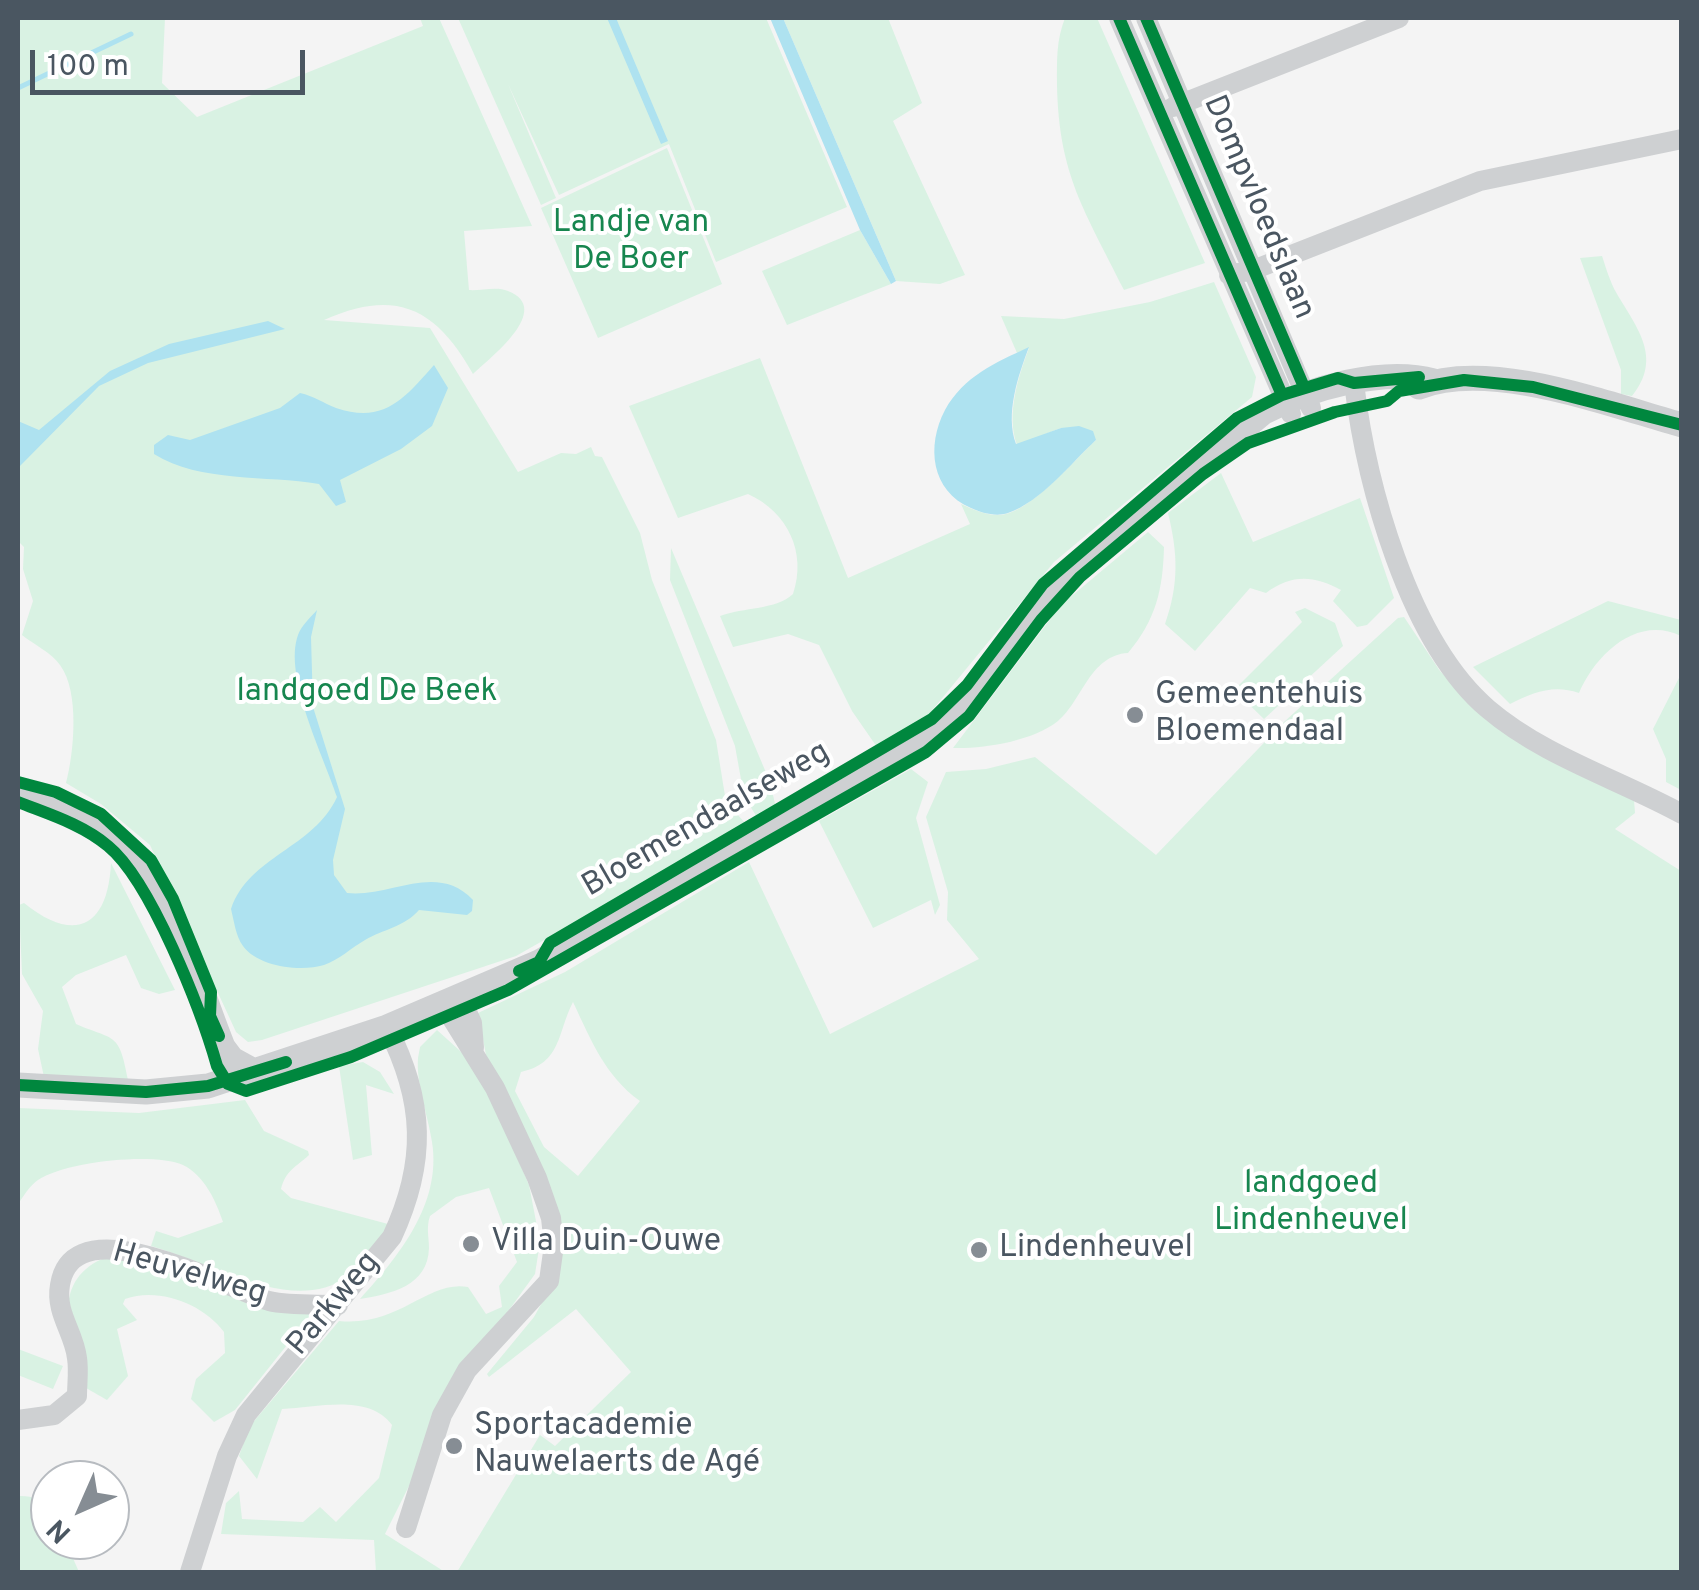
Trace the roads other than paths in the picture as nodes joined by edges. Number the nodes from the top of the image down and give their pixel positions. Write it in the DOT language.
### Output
graph roads {
  1 [pos="1119,18"];
  2 [pos="1146,18"];
  3 [pos="1399,18"];
  4 [pos="1183,104"];
  5 [pos="1159,113"];
  6 [pos="1682,139"];
  7 [pos="1253,270"];
  8 [pos="1229,275"];
  9 [pos="1355,390"];
  10 [pos="1299,405"];
  11 [pos="1682,426"];
  12 [pos="18,789"];
  13 [pos="1682,814"];
  14 [pos="452,1000"];
  15 [pos="387,1027"];
  16 [pos="252,1070"];
  17 [pos="18,1086"];
  18 [pos="338,1305"];
  19 [pos="18,1420"];
  20 [pos="406,1528"];
  21 [pos="190,1572"];
  1 -- 5 [label="street, Dompvloedslaan"];
  2 -- 4 [label="street, Dompvloedslaan"];
  3 -- 4 [label="street"];
  4 -- 5 [label="street"];
  4 -- 7 [label="street, Dompvloedslaan"];
  5 -- 8 [label="street, Dompvloedslaan"];
  6 -- 7 [label="street"];
  7 -- 8 [label="street"];
  7 -- 10 [label="street, Dompvloedslaan"];
  8 -- 10 [label="street, Dompvloedslaan"];
  9 -- 10 [label="street, Bloemendaalseweg"];
  9 -- 11 [label="street, Bloemendaalseweg"];
  9 -- 13 [label="street"];
  10 -- 14 [label="street, Bloemendaalseweg"];
  12 -- 16 [label="street"];
  14 -- 15 [label="street, Bloemendaalseweg"];
  14 -- 20 [label="street"];
  15 -- 16 [label="street, Bloemendaalseweg"];
  15 -- 18 [label="street, Parkweg"];
  16 -- 17 [label="street, Bloemendaalseweg"];
  18 -- 19 [label="street, Heuvelweg"];
  18 -- 21 [label="street, Parkweg"];
}
